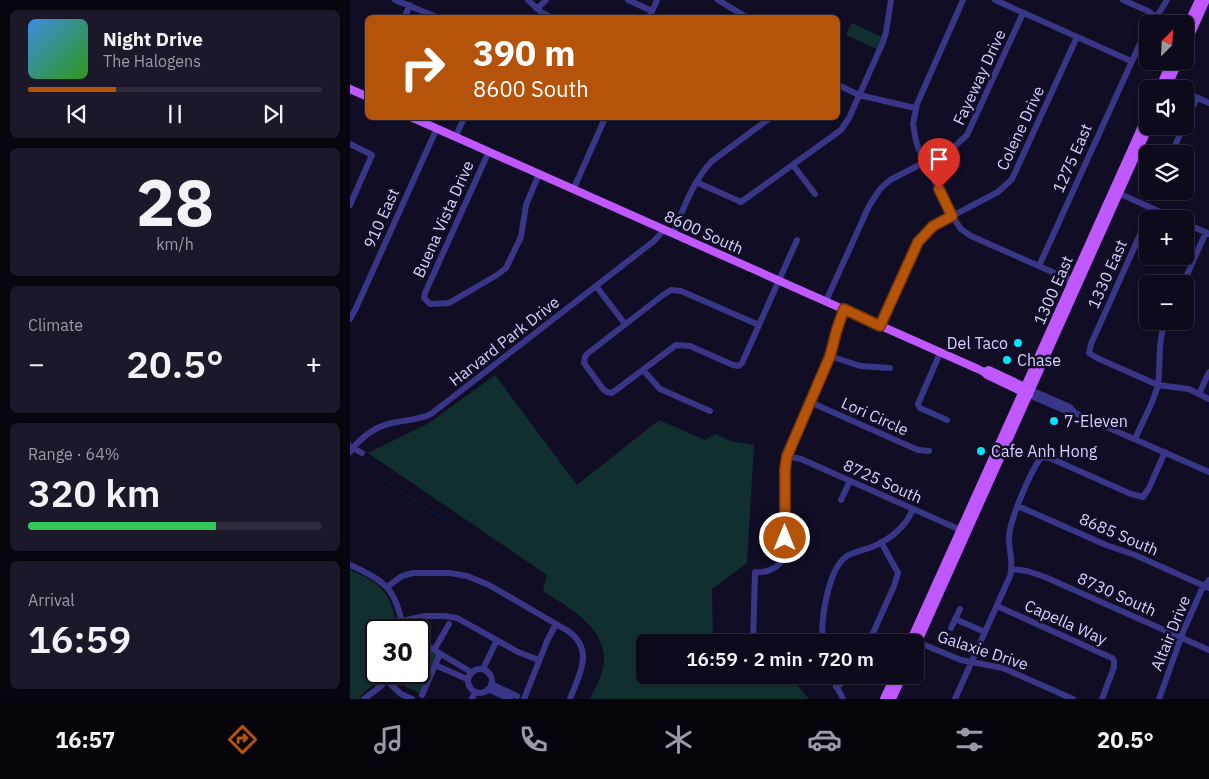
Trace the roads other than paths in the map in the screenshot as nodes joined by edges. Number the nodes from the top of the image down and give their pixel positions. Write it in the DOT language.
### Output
graph roads {
  1 [pos="395,0"];
  2 [pos="528,0"];
  3 [pos="546,0"];
  4 [pos="628,0"];
  5 [pos="657,0"];
  6 [pos="718,0"];
  7 [pos="891,0"];
  8 [pos="963,0"];
  9 [pos="995,0"];
  10 [pos="1123,0"];
  11 [pos="1166,0"];
  12 [pos="1198,0"];
  13 [pos="1206,0"];
  14 [pos="410,5"];
  15 [pos="537,9"];
  16 [pos="1023,13"];
  17 [pos="650,14"];
  18 [pos="405,15"];
  19 [pos="432,15"];
  20 [pos="547,15"];
  21 [pos="743,15"];
  22 [pos="1153,15"];
  23 [pos="1158,15"];
  24 [pos="1192,15"];
  25 [pos="1194,27"];
  26 [pos="1077,37"];
  27 [pos="1139,44"];
  28 [pos="1131,61"];
  29 [pos="840,86"];
  30 [pos="350,89"];
  31 [pos="859,95"];
  32 [pos="365,96"];
  33 [pos="1194,96"];
  34 [pos="1197,98"];
  35 [pos="1209,103"];
  36 [pos="1194,104"];
  37 [pos="915,108"];
  38 [pos="418,120"];
  39 [pos="463,120"];
  40 [pos="604,120"];
  41 [pos="767,120"];
  42 [pos="437,128"];
  43 [pos="1139,135"];
  44 [pos="1145,135"];
  45 [pos="456,136"];
  46 [pos="350,144"];
  47 [pos="489,151"];
  48 [pos="926,162"];
  49 [pos="793,165"];
  50 [pos="539,174"];
  51 [pos="696,182"];
  52 [pos="574,188"];
  53 [pos="1116,192"];
  54 [pos="814,194"];
  55 [pos="350,205"];
  56 [pos="1152,208"];
  57 [pos="1156,210"];
  58 [pos="952,216"];
  59 [pos="1194,227"];
  60 [pos="665,229"];
  61 [pos="673,233"];
  62 [pos="1208,233"];
  63 [pos="797,240"];
  64 [pos="1038,266"];
  65 [pos="1187,275"];
  66 [pos="779,280"];
  67 [pos="1075,282"];
  68 [pos="596,286"];
  69 [pos="826,301"];
  70 [pos="844,309"];
  71 [pos="350,319"];
  72 [pos="625,324"];
  73 [pos="759,325"];
  74 [pos="880,326"];
  75 [pos="1163,330"];
  76 [pos="940,352"];
  77 [pos="830,356"];
  78 [pos="890,368"];
  79 [pos="643,370"];
  80 [pos="1209,372"];
  81 [pos="1158,384"];
  82 [pos="1027,391"];
  83 [pos="1199,394"];
  84 [pos="1209,399"];
  85 [pos="810,402"];
  86 [pos="710,411"];
  87 [pos="947,420"];
  88 [pos="1135,439"];
  89 [pos="351,448"];
  90 [pos="930,450"];
  91 [pos="1165,452"];
  92 [pos="362,453"];
  93 [pos="787,456"];
  94 [pos="1209,472"];
  95 [pos="850,481"];
  96 [pos="841,500"];
  97 [pos="1018,506"];
  98 [pos="913,509"];
  99 [pos="964,532"];
  100 [pos="881,542"];
  101 [pos="350,565"];
  102 [pos="1012,569"];
  103 [pos="1209,580"];
  104 [pos="387,587"];
  105 [pos="1207,587"];
  106 [pos="997,606"];
  107 [pos="960,609"];
  108 [pos="401,619"];
  109 [pos="411,619"];
  110 [pos="955,619"];
  111 [pos="450,624"];
  112 [pos="556,624"];
  113 [pos="951,628"];
  114 [pos="985,632"];
  115 [pos="754,634"];
  116 [pos="823,634"];
  117 [pos="873,634"];
  118 [pos="917,634"];
  119 [pos="1181,638"];
  120 [pos="495,644"];
  121 [pos="924,647"];
  122 [pos="430,648"];
  123 [pos="1209,650"];
  124 [pos="437,652"];
  125 [pos="539,660"];
  126 [pos="971,662"];
  127 [pos="435,665"];
  128 [pos="483,669"];
  129 [pos="471,672"];
  130 [pos="467,679"];
  131 [pos="381,684"];
  132 [pos="390,684"];
  133 [pos="835,684"];
  134 [pos="840,684"];
  135 [pos="891,684"];
  136 [pos="899,684"];
  137 [pos="490,687"];
  138 [pos="836,687"];
  139 [pos="475,692"];
  140 [pos="422,695"];
  141 [pos="514,697"];
  142 [pos="364,699"];
  143 [pos="412,699"];
  144 [pos="472,699"];
  145 [pos="524,699"];
  146 [pos="570,699"];
  147 [pos="843,699"];
  148 [pos="884,699"];
  149 [pos="892,699"];
  150 [pos="955,699"];
  151 [pos="1073,699"];
  152 [pos="1102,699"];
  153 [pos="1159,699"];
  1 -- 14 [label="street"];
  2 -- 15 [label="street"];
  3 -- 15 [label="street"];
  4 -- 17 [label="street"];
  5 -- 17 [label="street"];
  6 -- 21 [label="street"];
  7 -- 31 [label="street"];
  8 -- 37 [label="street"];
  9 -- 16 [label="street"];
  10 -- 22 [label="street"];
  11 -- 23 [label="street, 1275 East"];
  12 -- 24 [label="main road"];
  13 -- 25 [label="main road"];
  14 -- 18 [label="street"];
  14 -- 19 [label="street"];
  15 -- 20 [label="street"];
  16 -- 26 [label="street"];
  16 -- 48 [label="street, Fayeway Drive"];
  26 -- 28 [label="street"];
  26 -- 58 [label="street, Colene Drive"];
  27 -- 28 [label="street, 1275 East"];
  28 -- 64 [label="street, 1275 East"];
  29 -- 31 [label="street"];
  30 -- 32 [label="main road"];
  31 -- 37 [label="street"];
  31 -- 49 [label="street"];
  33 -- 34 [label="street"];
  34 -- 35 [label="street"];
  34 -- 36 [label="street"];
  37 -- 48 [label="street"];
  38 -- 42 [label="main road, 8600 South"];
  39 -- 45 [label="street"];
  40 -- 52 [label="street"];
  41 -- 51 [label="street"];
  42 -- 45 [label="main road, 8600 South"];
  42 -- 71 [label="street, 910 East"];
  43 -- 53 [label="main road, 1300 East"];
  44 -- 53 [label="main road, 1300 East"];
  45 -- 47 [label="main road, 8600 South"];
  46 -- 55 [label="street"];
  47 -- 50 [label="main road, 8600 South"];
  47 -- 50 [label="street, Buena Vista Drive"];
  48 -- 58 [label="street"];
  48 -- 69 [label="street, Fayeway Drive"];
  49 -- 51 [label="street"];
  49 -- 54 [label="street"];
  50 -- 52 [label="main road, 8600 South"];
  51 -- 61 [label="street"];
  52 -- 60 [label="main road, 8600 South"];
  53 -- 56 [label="street"];
  53 -- 67 [label="main road, 1300 East"];
  56 -- 57 [label="street"];
  56 -- 81 [label="street, 1330 East"];
  58 -- 64 [label="street"];
  58 -- 74 [label="street, Colene Drive"];
  59 -- 62 [label="street"];
  60 -- 61 [label="main road, 8600 South"];
  60 -- 68 [label="street, Harvard Park Drive"];
  61 -- 66 [label="main road, 8600 South"];
  62 -- 65 [label="street"];
  63 -- 66 [label="street"];
  64 -- 67 [label="street"];
  66 -- 69 [label="main road, 8600 South"];
  66 -- 73 [label="street"];
  67 -- 82 [label="main road, 1300 East"];
  68 -- 72 [label="street"];
  68 -- 89 [label="street, Harvard Park Drive"];
  69 -- 70 [label="main road, 8600 South"];
  70 -- 74 [label="main road, 8600 South"];
  70 -- 77 [label="street"];
  72 -- 73 [label="street"];
  72 -- 79 [label="street"];
  73 -- 79 [label="street"];
  74 -- 76 [label="main road, 8600 South"];
  75 -- 81 [label="street"];
  76 -- 82 [label="main road, 8600 South"];
  76 -- 87 [label="street"];
  77 -- 78 [label="street"];
  77 -- 85 [label="street"];
  79 -- 86 [label="street"];
  80 -- 83 [label="street"];
  81 -- 83 [label="street"];
  81 -- 88 [label="street"];
  82 -- 88 [label="street, 8600 South"];
  82 -- 99 [label="main road, 1300 East"];
  83 -- 84 [label="street"];
  85 -- 90 [label="street, Lori Circle"];
  85 -- 93 [label="street"];
  88 -- 91 [label="street, 8600 South"];
  89 -- 92 [label="street"];
  91 -- 94 [label="street, 8600 South"];
  91 -- 97 [label="street"];
  93 -- 95 [label="street, 8725 South"];
  93 -- 115 [label="street"];
  95 -- 96 [label="street"];
  95 -- 98 [label="street, 8725 South"];
  97 -- 102 [label="street"];
  97 -- 105 [label="street, 8685 South"];
  98 -- 99 [label="street, 8725 South"];
  98 -- 100 [label="street"];
  99 -- 118 [label="main road, 1300 East"];
  100 -- 116 [label="street"];
  100 -- 117 [label="street"];
  101 -- 104 [label="street"];
  102 -- 106 [label="street"];
  102 -- 119 [label="street, 8730 South"];
  103 -- 105 [label="street, Altair Drive"];
  104 -- 108 [label="street"];
  104 -- 112 [label="street"];
  105 -- 119 [label="street, Altair Drive"];
  106 -- 114 [label="street"];
  106 -- 152 [label="street, Capella Way"];
  107 -- 110 [label="street"];
  109 -- 125 [label="street"];
  110 -- 113 [label="street"];
  110 -- 114 [label="street"];
  111 -- 124 [label="street"];
  112 -- 125 [label="street"];
  112 -- 146 [label="street"];
  114 -- 126 [label="street"];
  119 -- 123 [label="street, 8730 South"];
  119 -- 153 [label="street, Altair Drive"];
  120 -- 128 [label="street"];
  121 -- 126 [label="street, Galaxie Drive"];
  122 -- 124 [label="street"];
  124 -- 127 [label="street"];
  124 -- 129 [label="street"];
  125 -- 145 [label="street"];
  126 -- 150 [label="street"];
  126 -- 151 [label="street, Galaxie Drive"];
  127 -- 130 [label="street"];
  127 -- 140 [label="street"];
  128 -- 129 [label="street"];
  128 -- 137 [label="street"];
  129 -- 130 [label="street"];
  130 -- 139 [label="street"];
  131 -- 142 [label="street"];
  132 -- 143 [label="street"];
  133 -- 138 [label="street"];
  134 -- 138 [label="street"];
  135 -- 148 [label="main road"];
  136 -- 149 [label="main road"];
  137 -- 139 [label="street"];
  137 -- 141 [label="street"];
  138 -- 147 [label="street"];
  139 -- 144 [label="street"];
}
